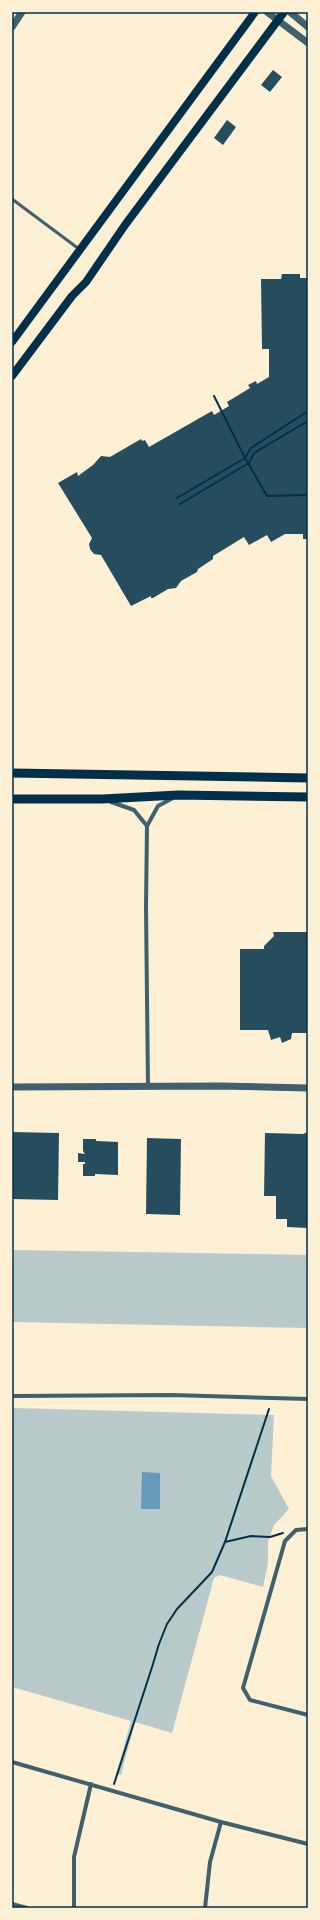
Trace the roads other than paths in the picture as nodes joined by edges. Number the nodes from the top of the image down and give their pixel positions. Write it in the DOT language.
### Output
graph roads {
  1 [pos="22,12"];
  2 [pos="255,12"];
  3 [pos="267,12"];
  4 [pos="284,12"];
  5 [pos="290,12"];
  6 [pos="278,20"];
  7 [pos="12,27"];
  8 [pos="308,27"];
  9 [pos="308,43"];
  10 [pos="12,199"];
  11 [pos="80,250"];
  12 [pos="12,342"];
  13 [pos="12,376"];
  14 [pos="12,773"];
  15 [pos="308,778"];
  16 [pos="178,795"];
  17 [pos="308,797"];
  18 [pos="12,799"];
  19 [pos="102,799"];
  20 [pos="148,826"];
  21 [pos="12,1087"];
  22 [pos="148,1088"];
  23 [pos="308,1088"];
  24 [pos="12,1396"];
  25 [pos="308,1399"];
  26 [pos="308,1529"];
  27 [pos="308,1715"];
  28 [pos="12,1762"];
  29 [pos="91,1784"];
  30 [pos="221,1822"];
  31 [pos="308,1844"];
  32 [pos="12,1904"];
  33 [pos="27,1908"];
  34 [pos="74,1908"];
  35 [pos="205,1908"];
  1 -- 7 [label="street"];
  2 -- 11 [label="main road"];
  3 -- 6 [label="street"];
  4 -- 6 [label="main road"];
  5 -- 8 [label="street"];
  6 -- 9 [label="street"];
  6 -- 13 [label="main road"];
  10 -- 11 [label="lane"];
  11 -- 12 [label="main road"];
  14 -- 15 [label="main road"];
  16 -- 17 [label="main road"];
  16 -- 19 [label="main road"];
  16 -- 20 [label="street"];
  18 -- 19 [label="main road"];
  19 -- 20 [label="street"];
  20 -- 22 [label="street"];
  21 -- 22 [label="street"];
  22 -- 23 [label="street"];
  24 -- 25 [label="street"];
  26 -- 27 [label="street"];
  28 -- 29 [label="street"];
  29 -- 30 [label="street"];
  29 -- 34 [label="street"];
  30 -- 31 [label="street"];
  30 -- 35 [label="street"];
  32 -- 33 [label="street"];
}
